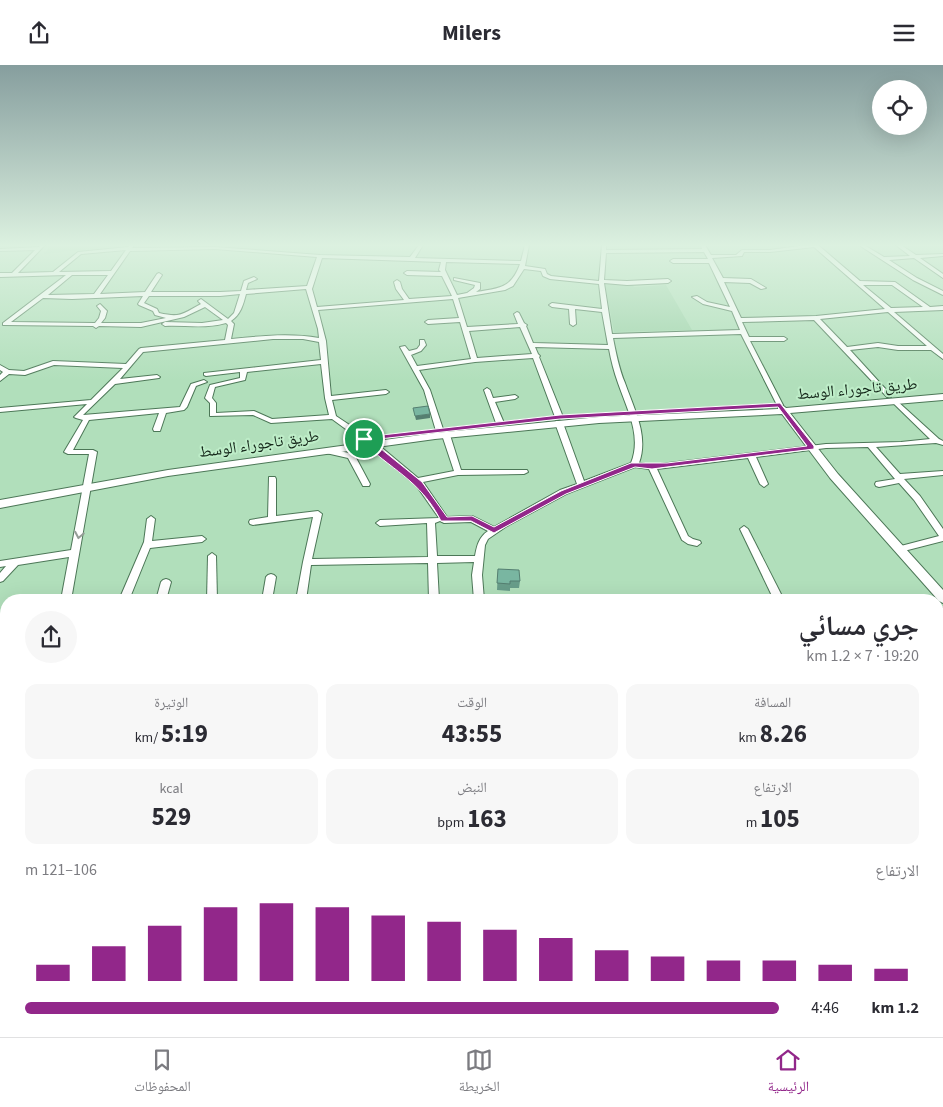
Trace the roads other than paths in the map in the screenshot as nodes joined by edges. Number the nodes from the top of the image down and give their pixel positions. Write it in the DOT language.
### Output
graph roads {
  1 [pos="50,290"];
  2 [pos="100,290"];
  3 [pos="148,290"];
  4 [pos="254,290"];
  5 [pos="310,290"];
  6 [pos="400,290"];
  7 [pos="451,290"];
  8 [pos="475,290"];
  9 [pos="489,290"];
  10 [pos="603,290"];
  11 [pos="726,290"];
  12 [pos="866,290"];
  13 [pos="903,290"];
  14 [pos="243,291"];
  15 [pos="146,294"];
  16 [pos="204,294"];
  17 [pos="469,294"];
  18 [pos="43,296"];
  19 [pos="96,297"];
  20 [pos="454,297"];
  21 [pos="695,297"];
  22 [pos="408,300"];
  23 [pos="204,305"];
  24 [pos="552,305"];
  25 [pos="100,306"];
  26 [pos="572,307"];
  27 [pos="943,308"];
  28 [pos="314,309"];
  29 [pos="929,309"];
  30 [pos="735,310"];
  31 [pos="889,310"];
  32 [pos="605,311"];
  33 [pos="517,313"];
  34 [pos="175,318"];
  35 [pos="816,318"];
  36 [pos="461,320"];
  37 [pos="739,320"];
  38 [pos="227,321"];
  39 [pos="428,322"];
  40 [pos="141,325"];
  41 [pos="524,325"];
  42 [pos="573,325"];
  43 [pos="2,326"];
  44 [pos="96,326"];
  45 [pos="465,329"];
  46 [pos="745,335"];
  47 [pos="610,336"];
  48 [pos="784,339"];
  49 [pos="228,340"];
  50 [pos="323,341"];
  51 [pos="422,341"];
  52 [pos="531,345"];
  53 [pos="403,347"];
  54 [pos="612,347"];
  55 [pos="932,348"];
  56 [pos="845,349"];
  57 [pos="407,354"];
  58 [pos="536,356"];
  59 [pos="943,357"];
  60 [pos="475,359"];
  61 [pos="325,363"];
  62 [pos="127,366"];
  63 [pos="0,367"];
  64 [pos="416,368"];
  65 [pos="244,370"];
  66 [pos="7,372"];
  67 [pos="158,377"];
  68 [pos="0,379"];
  69 [pos="112,382"];
  70 [pos="487,390"];
  71 [pos="943,391"];
  72 [pos="386,392"];
  73 [pos="515,397"];
  74 [pos="943,397"];
  75 [pos="328,398"];
  76 [pos="891,398"];
  77 [pos="491,400"];
  78 [pos="91,402"];
  79 [pos="782,408"];
  80 [pos="0,410"];
  81 [pos="163,411"];
  82 [pos="633,415"];
  83 [pos="333,417"];
  84 [pos="87,418"];
  85 [pos="559,420"];
  86 [pos="500,423"];
  87 [pos="157,429"];
  88 [pos="442,432"];
  89 [pos="368,442"];
  90 [pos="939,442"];
  91 [pos="870,445"];
  92 [pos="812,447"];
  93 [pos="324,450"];
  94 [pos="751,455"];
  95 [pos="634,465"];
  96 [pos="652,467"];
  97 [pos="524,472"];
  98 [pos="458,473"];
  99 [pos="943,473"];
  100 [pos="272,479"];
  101 [pos="900,479"];
  102 [pos="416,481"];
  103 [pos="87,484"];
  104 [pos="366,484"];
  105 [pos="764,484"];
  106 [pos="879,484"];
  107 [pos="581,485"];
  108 [pos="0,497"];
  109 [pos="0,504"];
  110 [pos="151,519"];
  111 [pos="272,519"];
  112 [pos="444,519"];
  113 [pos="431,520"];
  114 [pos="252,522"];
  115 [pos="380,523"];
  116 [pos="744,529"];
  117 [pos="494,530"];
  118 [pos="943,537"];
  119 [pos="202,539"];
  120 [pos="697,543"];
  121 [pos="146,545"];
  122 [pos="900,549"];
  123 [pos="75,553"];
  124 [pos="212,556"];
  125 [pos="431,559"];
  126 [pos="478,559"];
  127 [pos="14,562"];
  128 [pos="307,562"];
  129 [pos="0,564"];
  130 [pos="271,577"];
  131 [pos="0,579"];
  132 [pos="166,582"];
  133 [pos="67,594"];
  134 [pos="126,594"];
  135 [pos="163,594"];
  136 [pos="212,594"];
  137 [pos="268,594"];
  138 [pos="302,594"];
  139 [pos="434,594"];
  140 [pos="479,594"];
  141 [pos="776,594"];
  142 [pos="939,594"];
  1 -- 18 [label="street"];
  2 -- 19 [label="street"];
  3 -- 15 [label="street"];
  4 -- 14 [label="street"];
  5 -- 28 [label="street"];
  6 -- 22 [label="street"];
  7 -- 20 [label="street"];
  8 -- 17 [label="street"];
  9 -- 17 [label="street"];
  10 -- 32 [label="street"];
  11 -- 30 [label="street"];
  12 -- 31 [label="street"];
  13 -- 29 [label="street"];
  14 -- 16 [label="street"];
  14 -- 38 [label="street"];
  15 -- 16 [label="street"];
  15 -- 19 [label="street"];
  15 -- 34 [label="street"];
  16 -- 23 [label="street"];
  17 -- 20 [label="street"];
  18 -- 19 [label="street"];
  18 -- 43 [label="street"];
  20 -- 22 [label="street"];
  20 -- 36 [label="street"];
  21 -- 30 [label="street"];
  22 -- 28 [label="street"];
  23 -- 34 [label="street"];
  23 -- 38 [label="street"];
  24 -- 26 [label="street"];
  25 -- 44 [label="street"];
  26 -- 32 [label="street"];
  26 -- 42 [label="street"];
  27 -- 29 [label="street"];
  28 -- 50 [label="street"];
  29 -- 31 [label="street"];
  30 -- 37 [label="street"];
  31 -- 35 [label="street"];
  31 -- 55 [label="street"];
  32 -- 47 [label="street"];
  33 -- 41 [label="street"];
  34 -- 40 [label="street"];
  35 -- 37 [label="street"];
  35 -- 56 [label="street"];
  36 -- 39 [label="street"];
  36 -- 45 [label="street"];
  37 -- 46 [label="street"];
  38 -- 40 [label="street"];
  38 -- 49 [label="street"];
  40 -- 44 [label="street"];
  41 -- 45 [label="street"];
  41 -- 52 [label="street"];
  43 -- 44 [label="street"];
  45 -- 60 [label="street"];
  46 -- 47 [label="street"];
  46 -- 48 [label="street"];
  46 -- 79 [label="street"];
  47 -- 54 [label="street"];
  49 -- 50 [label="street"];
  49 -- 62 [label="street"];
  50 -- 61 [label="street"];
  51 -- 57 [label="street"];
  52 -- 54 [label="street"];
  52 -- 58 [label="street"];
  53 -- 57 [label="street"];
  54 -- 82 [label="street"];
  55 -- 56 [label="street"];
  55 -- 59 [label="street"];
  56 -- 76 [label="street"];
  57 -- 64 [label="street"];
  58 -- 60 [label="street"];
  58 -- 85 [label="street"];
  60 -- 64 [label="street"];
  61 -- 65 [label="street"];
  61 -- 75 [label="street"];
  62 -- 66 [label="street"];
  62 -- 69 [label="street"];
  63 -- 66 [label="street"];
  64 -- 88 [label="street"];
  65 -- 81 [label="street"];
  65 -- 83 [label="street"];
  66 -- 68 [label="street"];
  67 -- 69 [label="street"];
  69 -- 78 [label="street"];
  70 -- 77 [label="street"];
  71 -- 76 [label="main road"];
  72 -- 75 [label="street"];
  73 -- 77 [label="street"];
  74 -- 76 [label="main road, طريق تاجوراء الوسط"];
  75 -- 83 [label="street"];
  76 -- 79 [label="main road, طريق تاجوراء الوسط"];
  76 -- 90 [label="street"];
  77 -- 86 [label="street"];
  78 -- 80 [label="street"];
  78 -- 84 [label="street"];
  79 -- 82 [label="main road, طريق تاجوراء الوسط"];
  79 -- 92 [label="main road"];
  81 -- 84 [label="street"];
  81 -- 87 [label="street"];
  82 -- 85 [label="main road, طريق تاجوراء الوسط"];
  82 -- 95 [label="street"];
  83 -- 89 [label="street"];
  84 -- 103 [label="street"];
  85 -- 86 [label="main road"];
  85 -- 88 [label="main road, طريق تاجوراء الوسط"];
  85 -- 107 [label="street"];
  86 -- 88 [label="main road"];
  88 -- 89 [label="main road, طريق تاجوراء الوسط"];
  88 -- 98 [label="street"];
  89 -- 93 [label="main road, طريق تاجوراء الوسط"];
  89 -- 102 [label="street"];
  89 -- 103 [label="main road"];
  90 -- 91 [label="street"];
  91 -- 92 [label="street"];
  91 -- 101 [label="street"];
  92 -- 94 [label="street"];
  92 -- 122 [label="main road"];
  93 -- 103 [label="main road, طريق تاجوراء الوسط"];
  93 -- 104 [label="street"];
  94 -- 96 [label="street"];
  94 -- 105 [label="street"];
  95 -- 96 [label="street"];
  95 -- 107 [label="street"];
  96 -- 120 [label="street"];
  97 -- 98 [label="street"];
  98 -- 102 [label="street"];
  99 -- 101 [label="street"];
  100 -- 111 [label="street"];
  101 -- 106 [label="street"];
  101 -- 118 [label="street"];
  102 -- 112 [label="street"];
  103 -- 108 [label="main road"];
  103 -- 109 [label="main road, طريق تاجوراء الوسط"];
  103 -- 123 [label="street, one-way"];
  107 -- 117 [label="street"];
  110 -- 121 [label="street"];
  111 -- 114 [label="street"];
  111 -- 128 [label="street"];
  112 -- 113 [label="street"];
  112 -- 117 [label="street"];
  113 -- 115 [label="street"];
  113 -- 125 [label="street"];
  116 -- 141 [label="street"];
  117 -- 126 [label="street"];
  118 -- 122 [label="street"];
  119 -- 121 [label="street"];
  121 -- 134 [label="street"];
  122 -- 142 [label="main road"];
  123 -- 127 [label="street"];
  123 -- 133 [label="street"];
  124 -- 136 [label="street"];
  125 -- 126 [label="street"];
  125 -- 128 [label="street"];
  125 -- 139 [label="street"];
  126 -- 140 [label="street"];
  127 -- 129 [label="street"];
  127 -- 131 [label="street"];
  128 -- 138 [label="street"];
  130 -- 137 [label="street"];
  132 -- 135 [label="street"];
}
